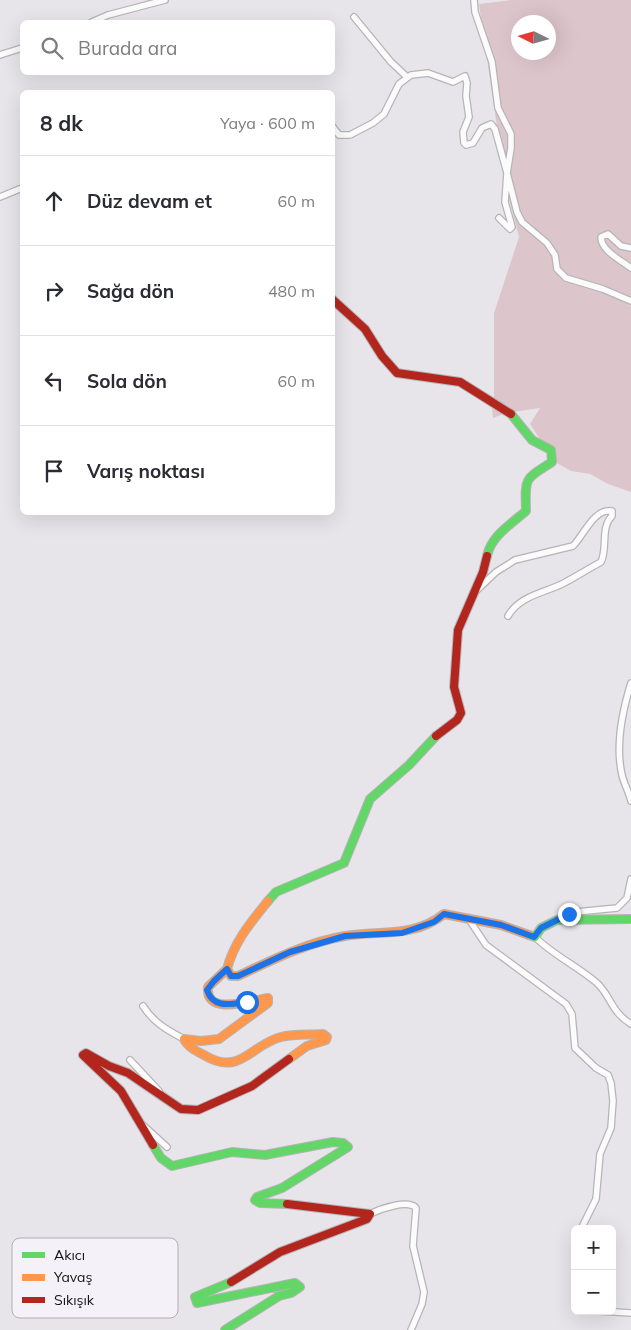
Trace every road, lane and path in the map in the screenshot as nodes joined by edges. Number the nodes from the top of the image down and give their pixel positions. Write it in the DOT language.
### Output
graph roads {
  1 [pos="165,0"];
  2 [pos="474,0"];
  3 [pos="354,17"];
  4 [pos="97,20"];
  5 [pos="20,49"];
  6 [pos="0,55"];
  7 [pos="407,77"];
  8 [pos="335,129"];
  9 [pos="507,173"];
  10 [pos="20,189"];
  11 [pos="0,197"];
  12 [pos="500,218"];
  13 [pos="631,248"];
  14 [pos="631,268"];
  15 [pos="631,301"];
  16 [pos="335,302"];
  17 [pos="471,596"];
  18 [pos="508,616"];
  19 [pos="631,683"];
  20 [pos="631,801"];
  21 [pos="631,879"];
  22 [pos="468,917"];
  23 [pos="631,919"];
  24 [pos="557,920"];
  25 [pos="534,937"];
  26 [pos="227,969"];
  27 [pos="144,1006"];
  28 [pos="631,1024"];
  29 [pos="184,1039"];
  30 [pos="130,1060"];
  31 [pos="159,1091"];
  32 [pos="142,1125"];
  33 [pos="167,1147"];
  34 [pos="370,1214"];
  35 [pos="583,1225"];
  36 [pos="616,1312"];
  37 [pos="631,1313"];
  38 [pos="225,1330"];
  39 [pos="411,1330"];
  1 -- 4 [label="street"];
  2 -- 9 [label="street"];
  3 -- 7 [label="street"];
  5 -- 6 [label="street"];
  7 -- 8 [label="street"];
  7 -- 9 [label="street"];
  9 -- 12 [label="street"];
  9 -- 15 [label="street"];
  10 -- 11 [label="street"];
  13 -- 14 [label="street"];
  16 -- 17 [label="street"];
  17 -- 18 [label="street"];
  17 -- 26 [label="street"];
  19 -- 20 [label="street"];
  21 -- 24 [label="street"];
  22 -- 25 [label="street"];
  22 -- 26 [label="street"];
  22 -- 35 [label="street"];
  23 -- 24 [label="street"];
  24 -- 25 [label="street"];
  25 -- 28 [label="street"];
  26 -- 29 [label="street"];
  27 -- 29 [label="street"];
  29 -- 31 [label="street"];
  30 -- 31 [label="street"];
  31 -- 32 [label="street"];
  32 -- 33 [label="street"];
  32 -- 34 [label="street"];
  34 -- 38 [label="street"];
  34 -- 39 [label="street"];
  36 -- 37 [label="street"];
}
